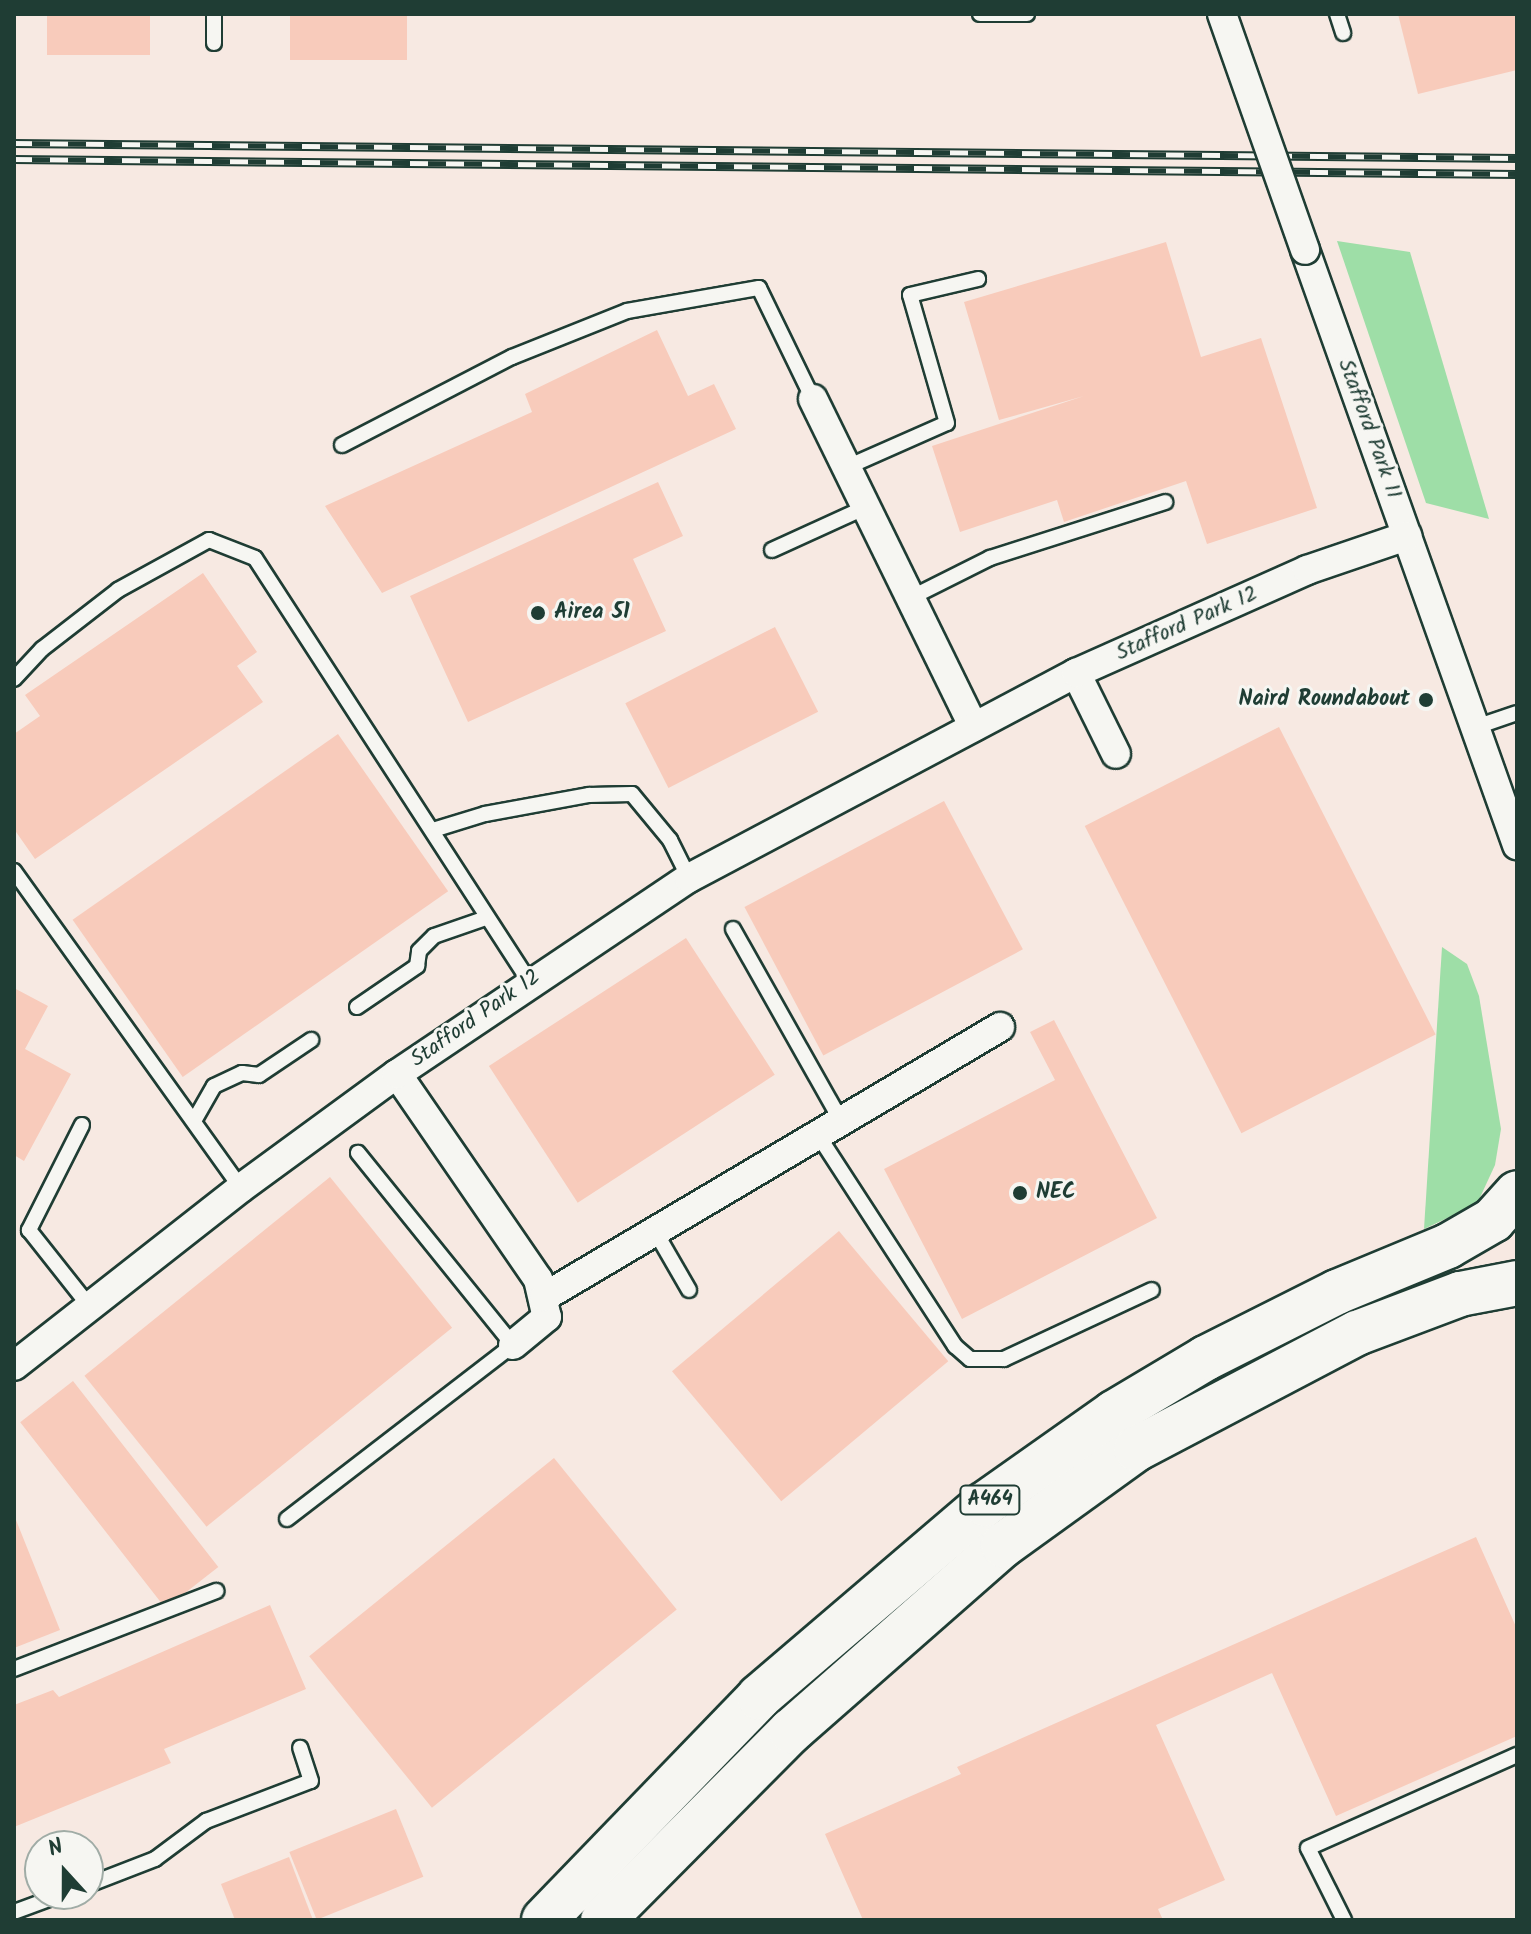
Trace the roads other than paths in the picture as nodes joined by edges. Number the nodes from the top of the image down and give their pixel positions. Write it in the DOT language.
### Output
graph roads {
  1 [pos="214,14"];
  2 [pos="980,14"];
  3 [pos="1027,14"];
  4 [pos="1222,14"];
  5 [pos="1337,14"];
  6 [pos="1343,33"];
  7 [pos="214,43"];
  8 [pos="978,279"];
  9 [pos="813,399"];
  10 [pos="342,445"];
  11 [pos="844,468"];
  12 [pos="1165,502"];
  13 [pos="864,508"];
  14 [pos="1407,536"];
  15 [pos="772,550"];
  16 [pos="908,600"];
  17 [pos="1076,673"];
  18 [pos="14,679"];
  19 [pos="1517,713"];
  20 [pos="974,727"];
  21 [pos="1473,728"];
  22 [pos="1116,754"];
  23 [pos="433,830"];
  24 [pos="1517,845"];
  25 [pos="14,871"];
  26 [pos="689,878"];
  27 [pos="486,918"];
  28 [pos="733,929"];
  29 [pos="529,981"];
  30 [pos="357,1007"];
  31 [pos="1000,1027"];
  32 [pos="311,1040"];
  33 [pos="397,1074"];
  34 [pos="194,1121"];
  35 [pos="82,1125"];
  36 [pos="829,1128"];
  37 [pos="358,1153"];
  38 [pos="241,1188"];
  39 [pos="1517,1193"];
  40 [pos="655,1231"];
  41 [pos="1517,1283"];
  42 [pos="689,1290"];
  43 [pos="1152,1290"];
  44 [pos="544,1297"];
  45 [pos="90,1307"];
  46 [pos="513,1345"];
  47 [pos="14,1366"];
  48 [pos="287,1519"];
  49 [pos="216,1591"];
  50 [pos="14,1669"];
  51 [pos="300,1748"];
  52 [pos="1517,1755"];
  53 [pos="104,1879"];
  54 [pos="544,1920"];
  55 [pos="603,1920"];
  56 [pos="1344,1920"];
  1 -- 7 [label="lane"];
  2 -- 3 [label="lane"];
  4 -- 14 [label="street, Stafford Park 11, bridge"];
  5 -- 6 [label="lane"];
  8 -- 11 [label="lane"];
  9 -- 10 [label="lane"];
  9 -- 11 [label="street"];
  11 -- 13 [label="street"];
  12 -- 16 [label="lane"];
  13 -- 15 [label="lane"];
  13 -- 16 [label="street"];
  14 -- 17 [label="street, Stafford Park 12"];
  14 -- 21 [label="street, Stafford Park 11"];
  16 -- 20 [label="street"];
  17 -- 20 [label="street, Stafford Park 12"];
  17 -- 22 [label="street"];
  18 -- 23 [label="lane"];
  19 -- 21 [label="lane"];
  20 -- 26 [label="street, Stafford Park 12"];
  21 -- 24 [label="street, Stafford Park 11"];
  23 -- 26 [label="lane"];
  23 -- 27 [label="lane"];
  25 -- 34 [label="lane"];
  26 -- 29 [label="street, Stafford Park 12"];
  27 -- 29 [label="lane"];
  27 -- 30 [label="lane"];
  28 -- 36 [label="lane"];
  29 -- 33 [label="street, Stafford Park 12"];
  31 -- 36 [label="street"];
  32 -- 34 [label="lane"];
  33 -- 38 [label="street, Stafford Park 12"];
  33 -- 44 [label="street"];
  34 -- 38 [label="lane"];
  35 -- 45 [label="lane"];
  36 -- 40 [label="street"];
  36 -- 43 [label="lane"];
  37 -- 46 [label="lane"];
  38 -- 45 [label="street, Stafford Park 12"];
  39 -- 54 [label="highway, A464"];
  40 -- 42 [label="lane"];
  40 -- 44 [label="street"];
  41 -- 55 [label="highway, A464"];
  44 -- 46 [label="street"];
  45 -- 47 [label="street, Stafford Park 12"];
  46 -- 48 [label="lane"];
  49 -- 50 [label="lane"];
  51 -- 53 [label="lane"];
  52 -- 56 [label="lane"];
}
